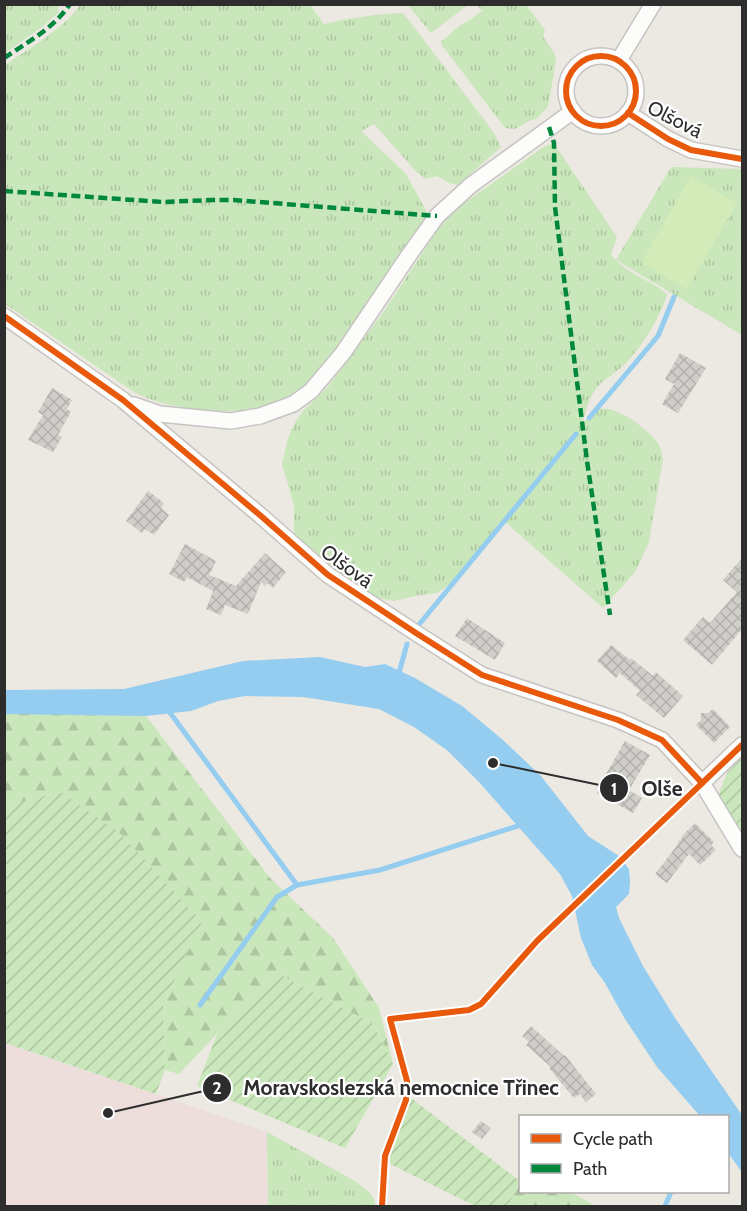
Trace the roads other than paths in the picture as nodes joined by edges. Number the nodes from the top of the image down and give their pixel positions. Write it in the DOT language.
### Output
graph roads {
  1 [pos="653,4"];
  2 [pos="619,60"];
  3 [pos="573,111"];
  4 [pos="628,113"];
  5 [pos="742,159"];
  6 [pos="4,316"];
  7 [pos="123,400"];
  8 [pos="742,745"];
  9 [pos="702,783"];
  10 [pos="742,849"];
  1 -- 2 [label="street"];
  2 -- 3 [label="street"];
  2 -- 4 [label="street, Olšová"];
  3 -- 4 [label="street, Olšová"];
  3 -- 7 [label="street, Olšová"];
  4 -- 5 [label="street, Olšová"];
  6 -- 7 [label="street, Olšová"];
  7 -- 9 [label="street, Olšová"];
  8 -- 9 [label="street"];
  9 -- 10 [label="street, Olšová"];
}
